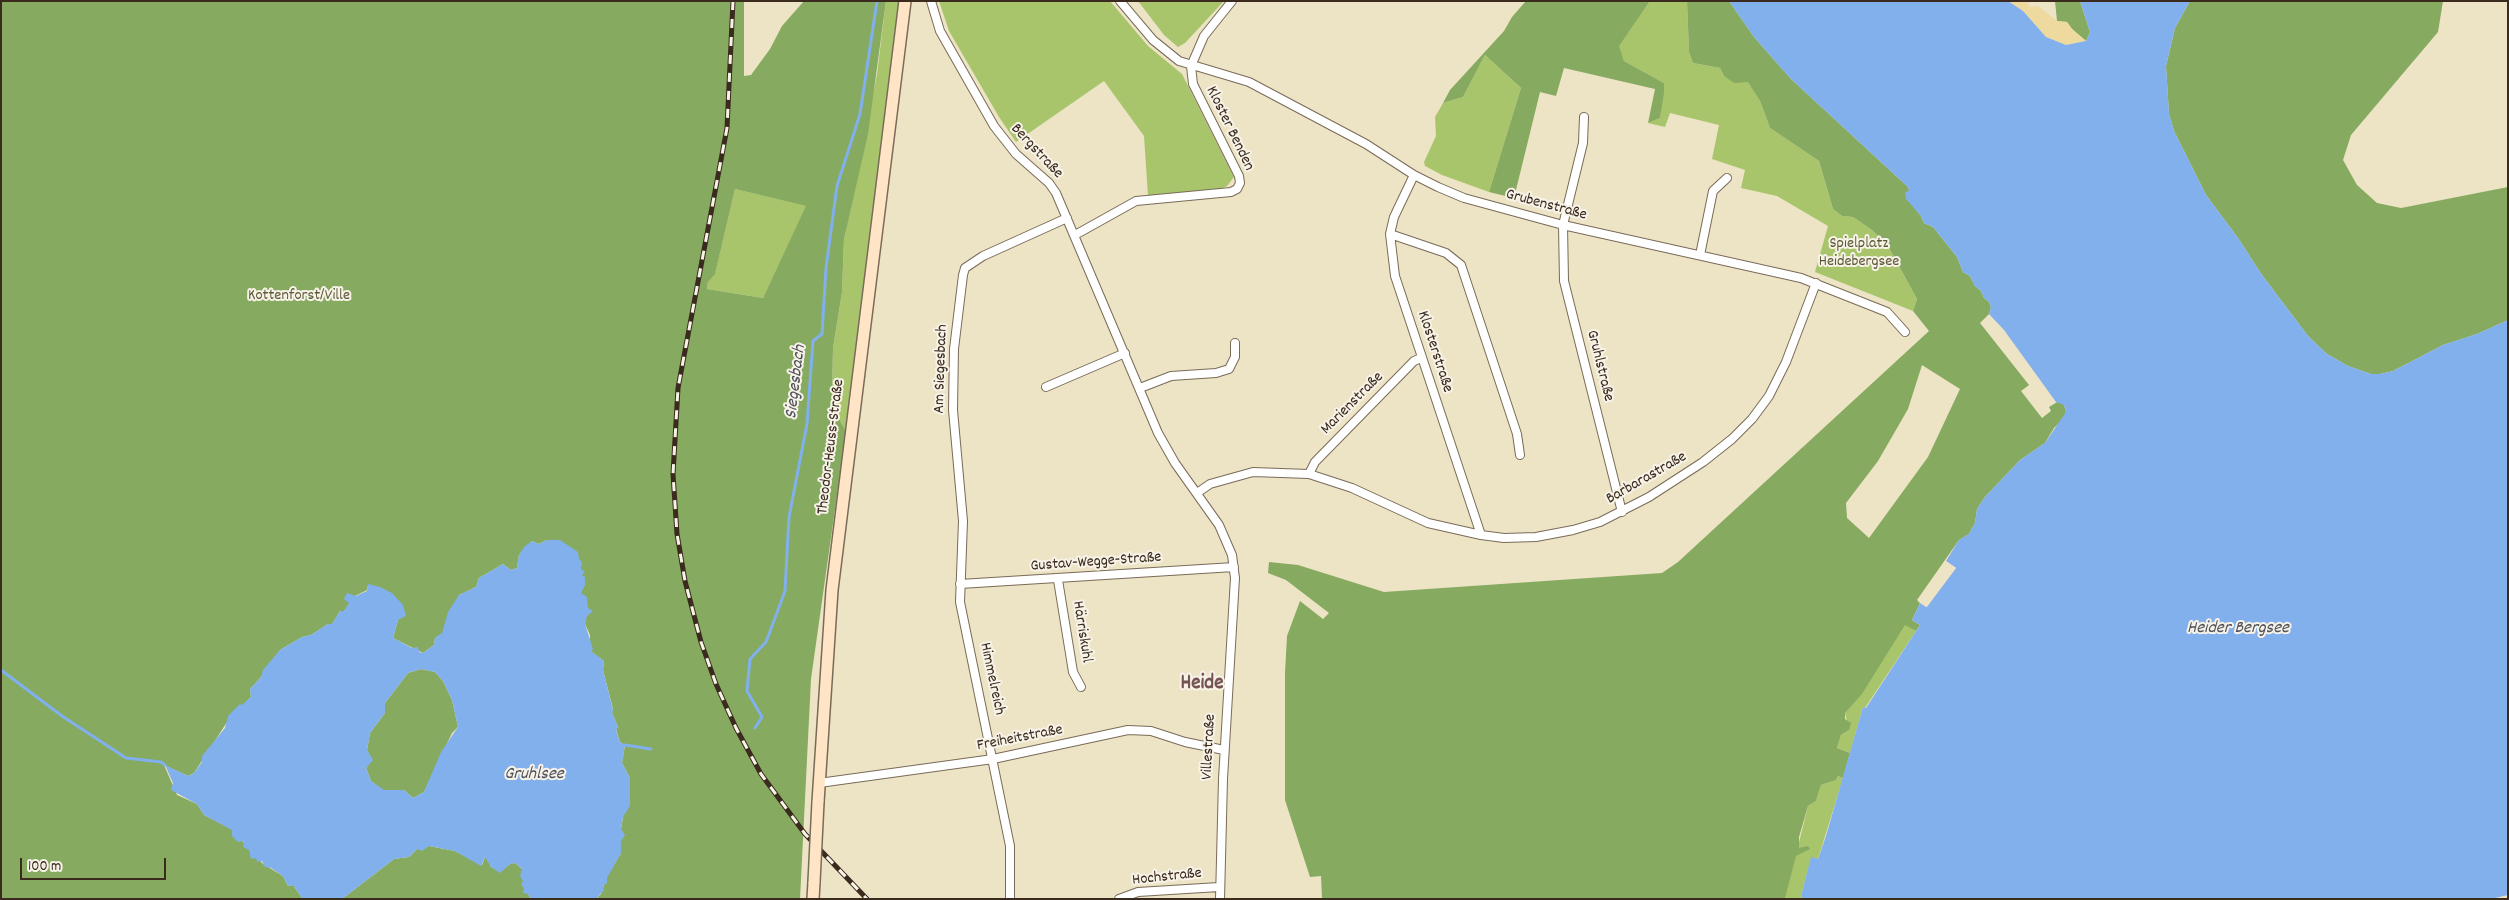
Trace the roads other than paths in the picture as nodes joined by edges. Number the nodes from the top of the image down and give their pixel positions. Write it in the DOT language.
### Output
graph roads {
  1 [pos="905,1"];
  2 [pos="931,1"];
  3 [pos="1120,1"];
  4 [pos="1232,1"];
  5 [pos="1192,66"];
  6 [pos="1584,117"];
  7 [pos="1414,176"];
  8 [pos="1727,178"];
  9 [pos="1067,218"];
  10 [pos="1562,225"];
  11 [pos="1390,234"];
  12 [pos="1075,235"];
  13 [pos="1700,255"];
  14 [pos="1816,283"];
  15 [pos="1905,332"];
  16 [pos="1235,343"];
  17 [pos="1125,353"];
  18 [pos="1421,358"];
  19 [pos="1046,387"];
  20 [pos="1140,388"];
  21 [pos="1520,455"];
  22 [pos="1309,474"];
  23 [pos="1197,493"];
  24 [pos="1622,512"];
  25 [pos="1481,535"];
  26 [pos="1234,567"];
  27 [pos="1058,580"];
  28 [pos="960,584"];
  29 [pos="1080,687"];
  30 [pos="1224,750"];
  31 [pos="993,759"];
  32 [pos="819,783"];
  33 [pos="1219,887"];
  34 [pos="813,899"];
  35 [pos="1010,899"];
  36 [pos="1119,899"];
  37 [pos="1220,899"];
  1 -- 32 [label="main road, Theodor-Heuss-Straße"];
  2 -- 9 [label="street, Bergstraße"];
  3 -- 5 [label="street"];
  4 -- 5 [label="street"];
  5 -- 7 [label="street, Grubenstraße"];
  5 -- 12 [label="street, Kloster Benden"];
  6 -- 10 [label="street, Gruhlstraße"];
  7 -- 10 [label="street, Grubenstraße"];
  7 -- 11 [label="street, Klosterstraße"];
  8 -- 13 [label="street"];
  9 -- 12 [label="street, Bergstraße"];
  9 -- 28 [label="street, Am Siegesbach"];
  10 -- 13 [label="street, Grubenstraße"];
  10 -- 24 [label="street, Gruhlstraße"];
  11 -- 18 [label="street, Klosterstraße"];
  11 -- 21 [label="street"];
  12 -- 17 [label="street, Bergstraße"];
  13 -- 14 [label="street, Grubenstraße"];
  14 -- 15 [label="street, Grubenstraße"];
  14 -- 24 [label="street, Barbarastraße"];
  16 -- 20 [label="street"];
  17 -- 19 [label="street"];
  17 -- 20 [label="street, Bergstraße"];
  18 -- 22 [label="street, Marienstraße"];
  18 -- 25 [label="street, Klosterstraße"];
  20 -- 23 [label="street, Bergstraße"];
  22 -- 23 [label="street, Barbarastraße"];
  22 -- 25 [label="street, Barbarastraße"];
  23 -- 26 [label="street, Bergstraße"];
  24 -- 25 [label="street, Barbarastraße"];
  26 -- 27 [label="street, Gustav-Wegge-Straße"];
  26 -- 30 [label="street, Villestraße"];
  27 -- 28 [label="street, Gustav-Wegge-Straße"];
  27 -- 29 [label="street, Härriskuhl"];
  28 -- 31 [label="street, Himmelreich"];
  30 -- 31 [label="street, Freiheitstraße"];
  30 -- 33 [label="street, Villestraße"];
  31 -- 32 [label="street, Freiheitstraße"];
  31 -- 35 [label="street, Himmelreich"];
  32 -- 34 [label="main road, Theodor-Heuss-Straße, bridge"];
  33 -- 36 [label="street, Hochstraße"];
  33 -- 37 [label="street, Villestraße"];
}
